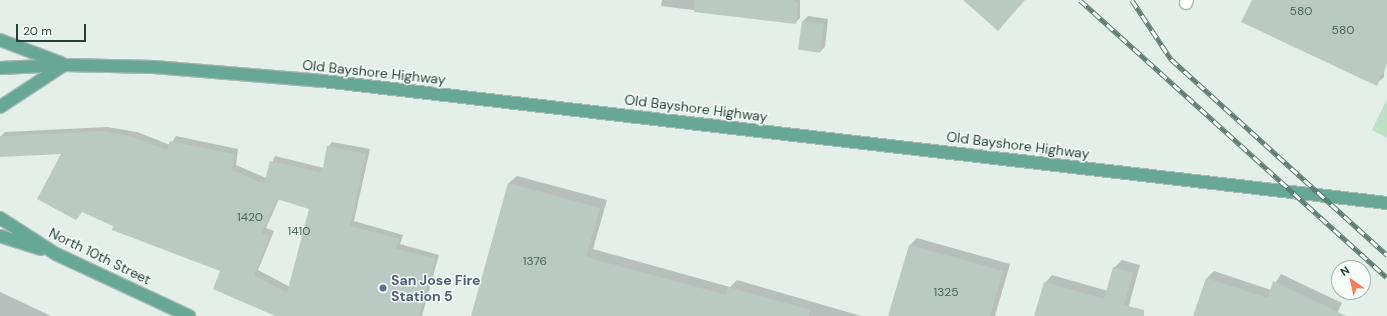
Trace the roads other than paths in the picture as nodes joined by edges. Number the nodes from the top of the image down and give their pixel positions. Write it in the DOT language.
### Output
graph roads {
  1 [pos="0,40"];
  2 [pos="66,65"];
  3 [pos="0,68"];
  4 [pos="0,107"];
  5 [pos="1387,203"];
  6 [pos="0,218"];
  7 [pos="0,236"];
  8 [pos="56,254"];
  9 [pos="189,316"];
  1 -- 2 [label="main road"];
  2 -- 3 [label="main road, Old Bayshore Highway"];
  2 -- 4 [label="main road"];
  2 -- 5 [label="main road, Old Bayshore Highway"];
  6 -- 8 [label="main road, North 10th Street"];
  7 -- 8 [label="main road"];
  8 -- 9 [label="main road, North 10th Street"];
}
